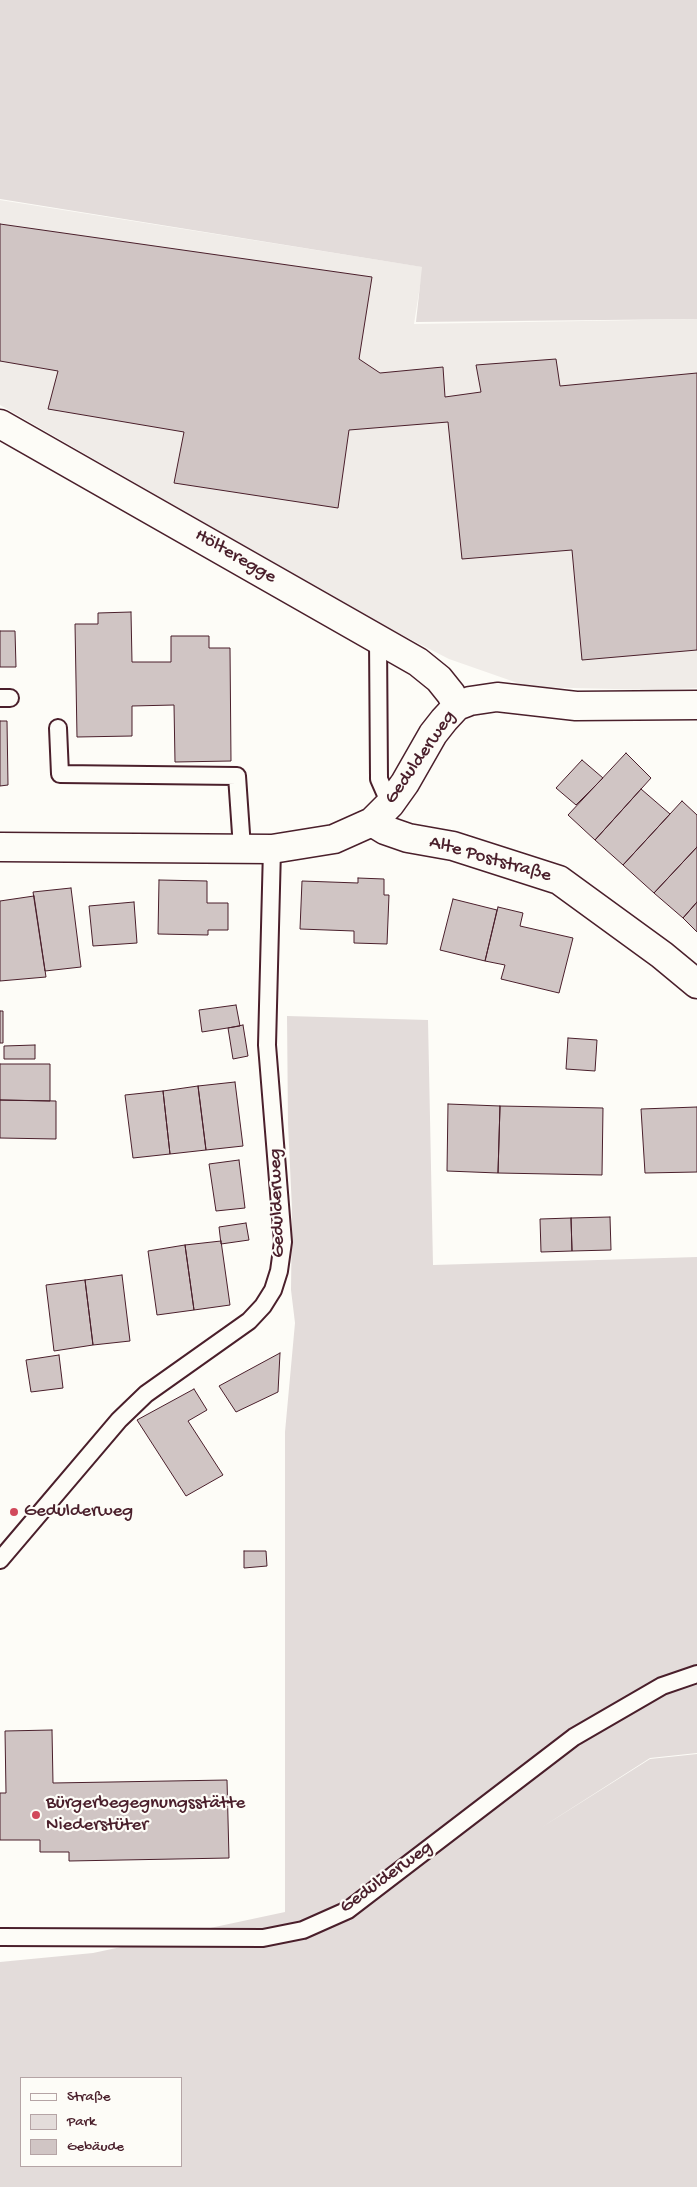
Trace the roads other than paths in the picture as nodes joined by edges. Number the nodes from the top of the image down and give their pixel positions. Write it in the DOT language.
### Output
graph roads {
  1 [pos="0,424"];
  2 [pos="378,639"];
  3 [pos="697,705"];
  4 [pos="457,706"];
  5 [pos="58,728"];
  6 [pos="381,813"];
  7 [pos="0,847"];
  8 [pos="242,848"];
  9 [pos="272,849"];
  10 [pos="697,984"];
  11 [pos="0,1560"];
  12 [pos="697,1674"];
  13 [pos="0,1937"];
  1 -- 2 [label="street, Hölteregge"];
  2 -- 4 [label="street, Hölteregge"];
  2 -- 6 [label="lane"];
  3 -- 4 [label="street, Gedulderweg"];
  4 -- 6 [label="street, Gedulderweg"];
  5 -- 8 [label="lane"];
  6 -- 9 [label="street, Gedulderweg"];
  6 -- 10 [label="street, Alte Poststraße"];
  7 -- 8 [label="street, Gedulderweg"];
  8 -- 9 [label="street, Gedulderweg"];
  9 -- 11 [label="lane, Gedulderweg"];
  12 -- 13 [label="lane, Gedulderweg"];
}
